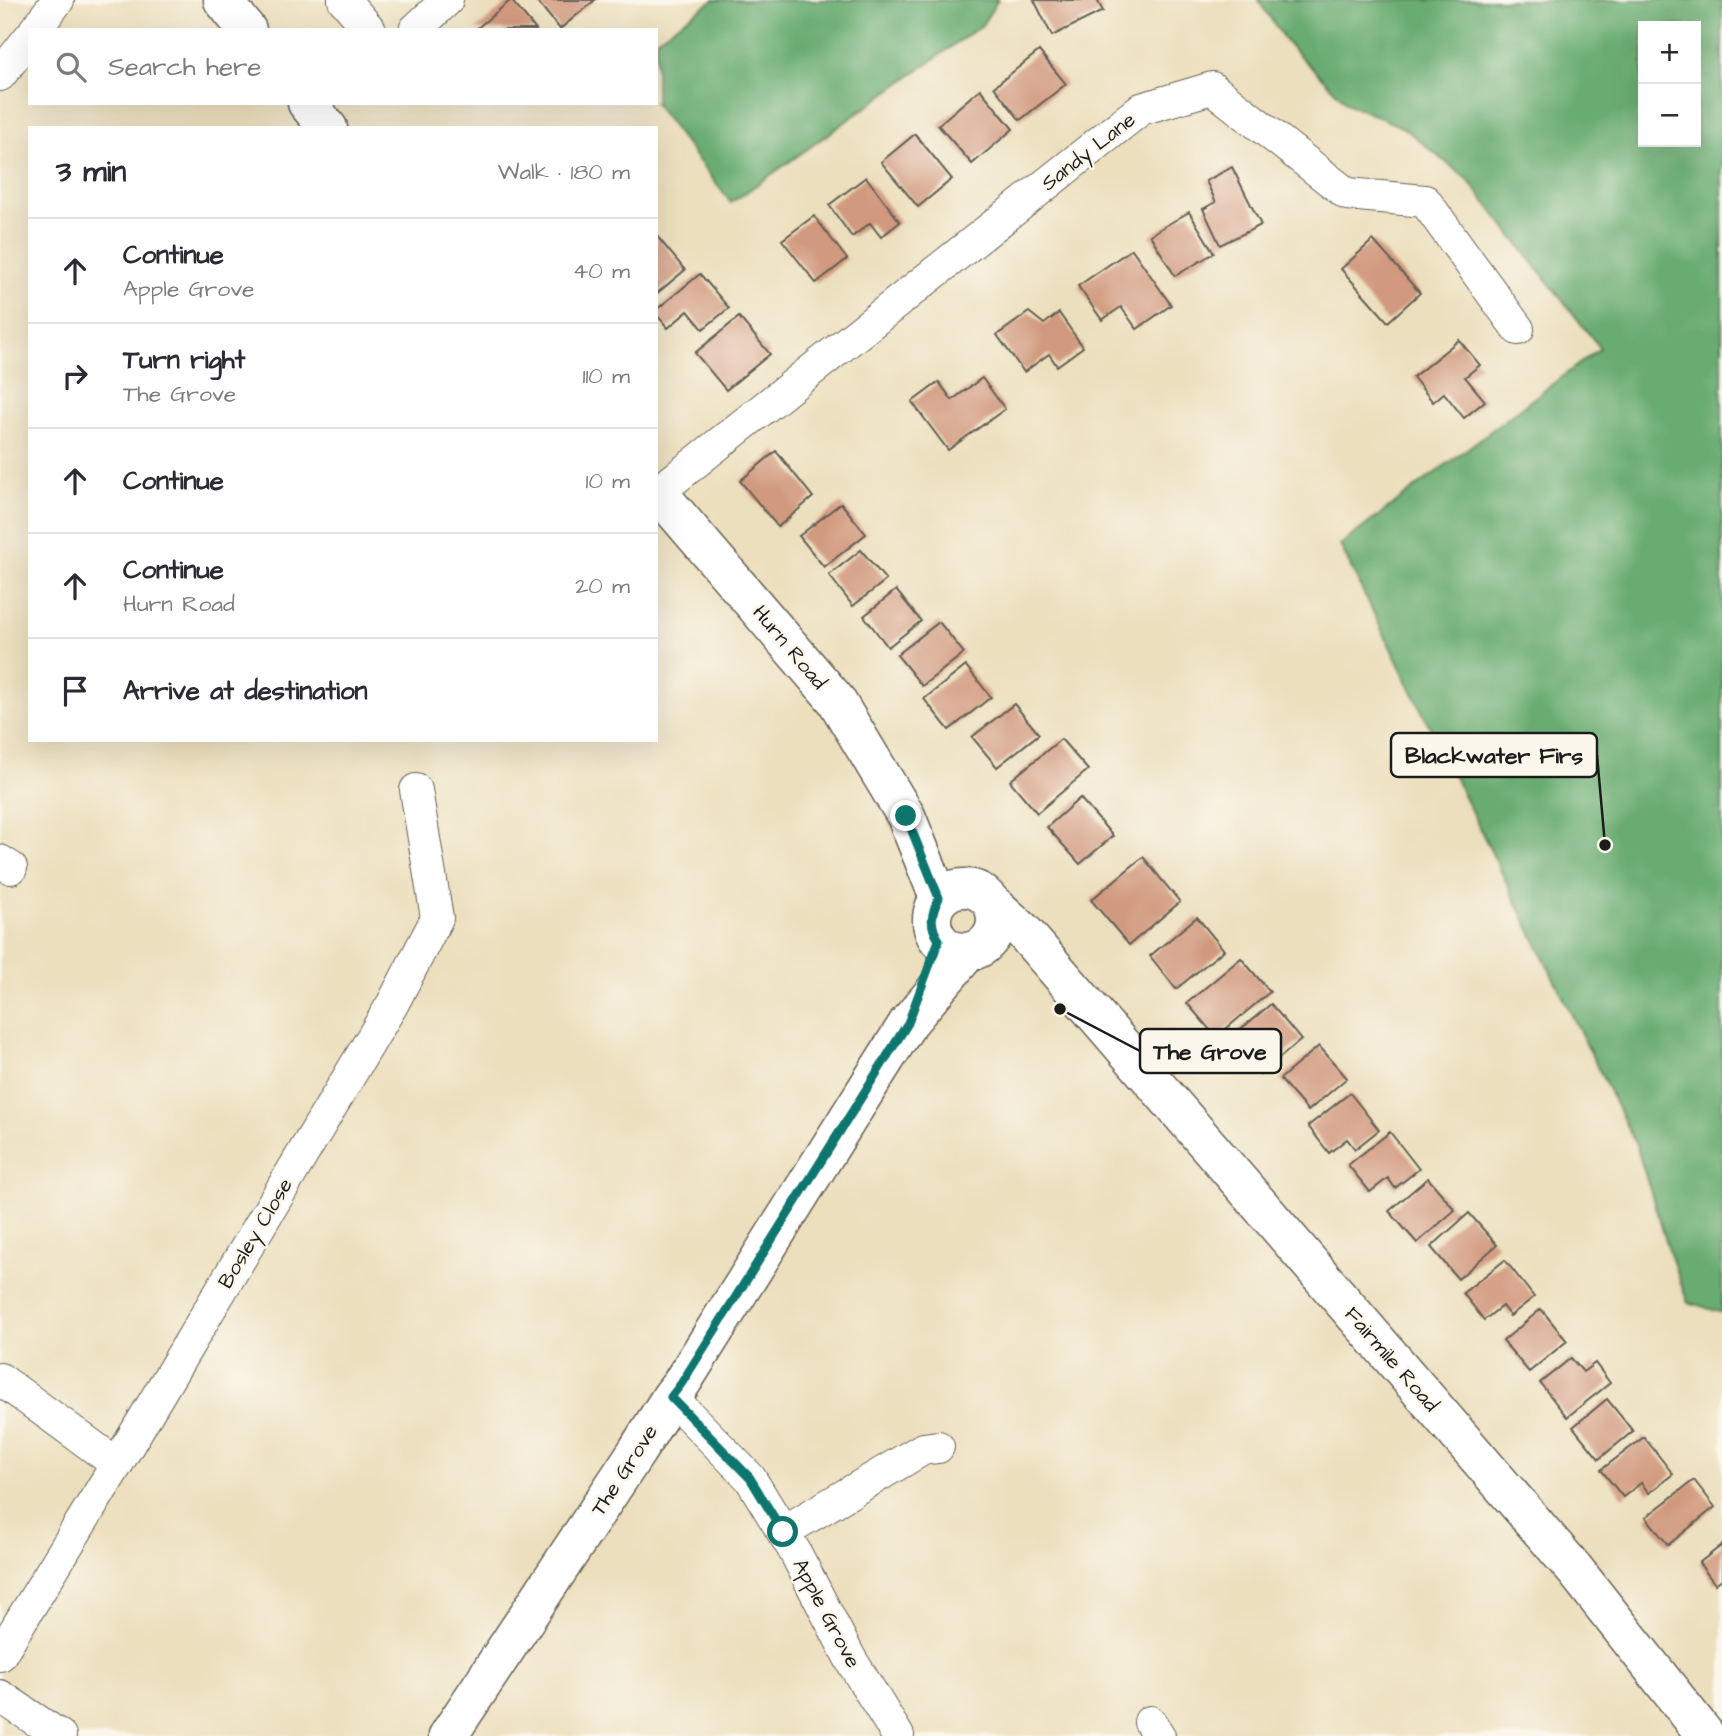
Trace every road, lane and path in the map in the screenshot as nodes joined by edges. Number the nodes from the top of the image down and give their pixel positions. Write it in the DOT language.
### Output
graph roads {
  1 [pos="58,0"];
  2 [pos="223,0"];
  3 [pos="344,0"];
  4 [pos="447,0"];
  5 [pos="37,28"];
  6 [pos="245,28"];
  7 [pos="368,28"];
  8 [pos="417,28"];
  9 [pos="28,40"];
  10 [pos="0,75"];
  11 [pos="1518,329"];
  12 [pos="658,490"];
  13 [pos="658,492"];
  14 [pos="416,790"];
  15 [pos="967,897"];
  16 [pos="964,946"];
  17 [pos="1071,987"];
  18 [pos="0,1379"];
  19 [pos="671,1397"];
  20 [pos="938,1447"];
  21 [pos="117,1464"];
  22 [pos="783,1532"];
  23 [pos="0,1655"];
  24 [pos="0,1696"];
  25 [pos="61,1736"];
  26 [pos="448,1736"];
  27 [pos="898,1736"];
  28 [pos="1706,1736"];
  1 -- 5 [label="street"];
  2 -- 6 [label="main road"];
  3 -- 7 [label="street"];
  4 -- 8 [label="street"];
  9 -- 10 [label="street"];
  11 -- 12 [label="street, Sandy Lane"];
  13 -- 15 [label="main road, Hurn Road"];
  14 -- 21 [label="street, Bosley Close"];
  15 -- 16 [label="main road"];
  15 -- 16 [label="main road"];
  15 -- 17 [label="main road, Fairmile Road"];
  16 -- 17 [label="main road, Fairmile Road"];
  16 -- 19 [label="main road, The Grove"];
  17 -- 28 [label="main road, Fairmile Road"];
  18 -- 21 [label="street"];
  19 -- 22 [label="street, Apple Grove"];
  19 -- 26 [label="main road, The Grove"];
  20 -- 22 [label="street"];
  21 -- 23 [label="street, Bosley Close"];
  22 -- 27 [label="street, Apple Grove"];
  24 -- 25 [label="street"];
}
